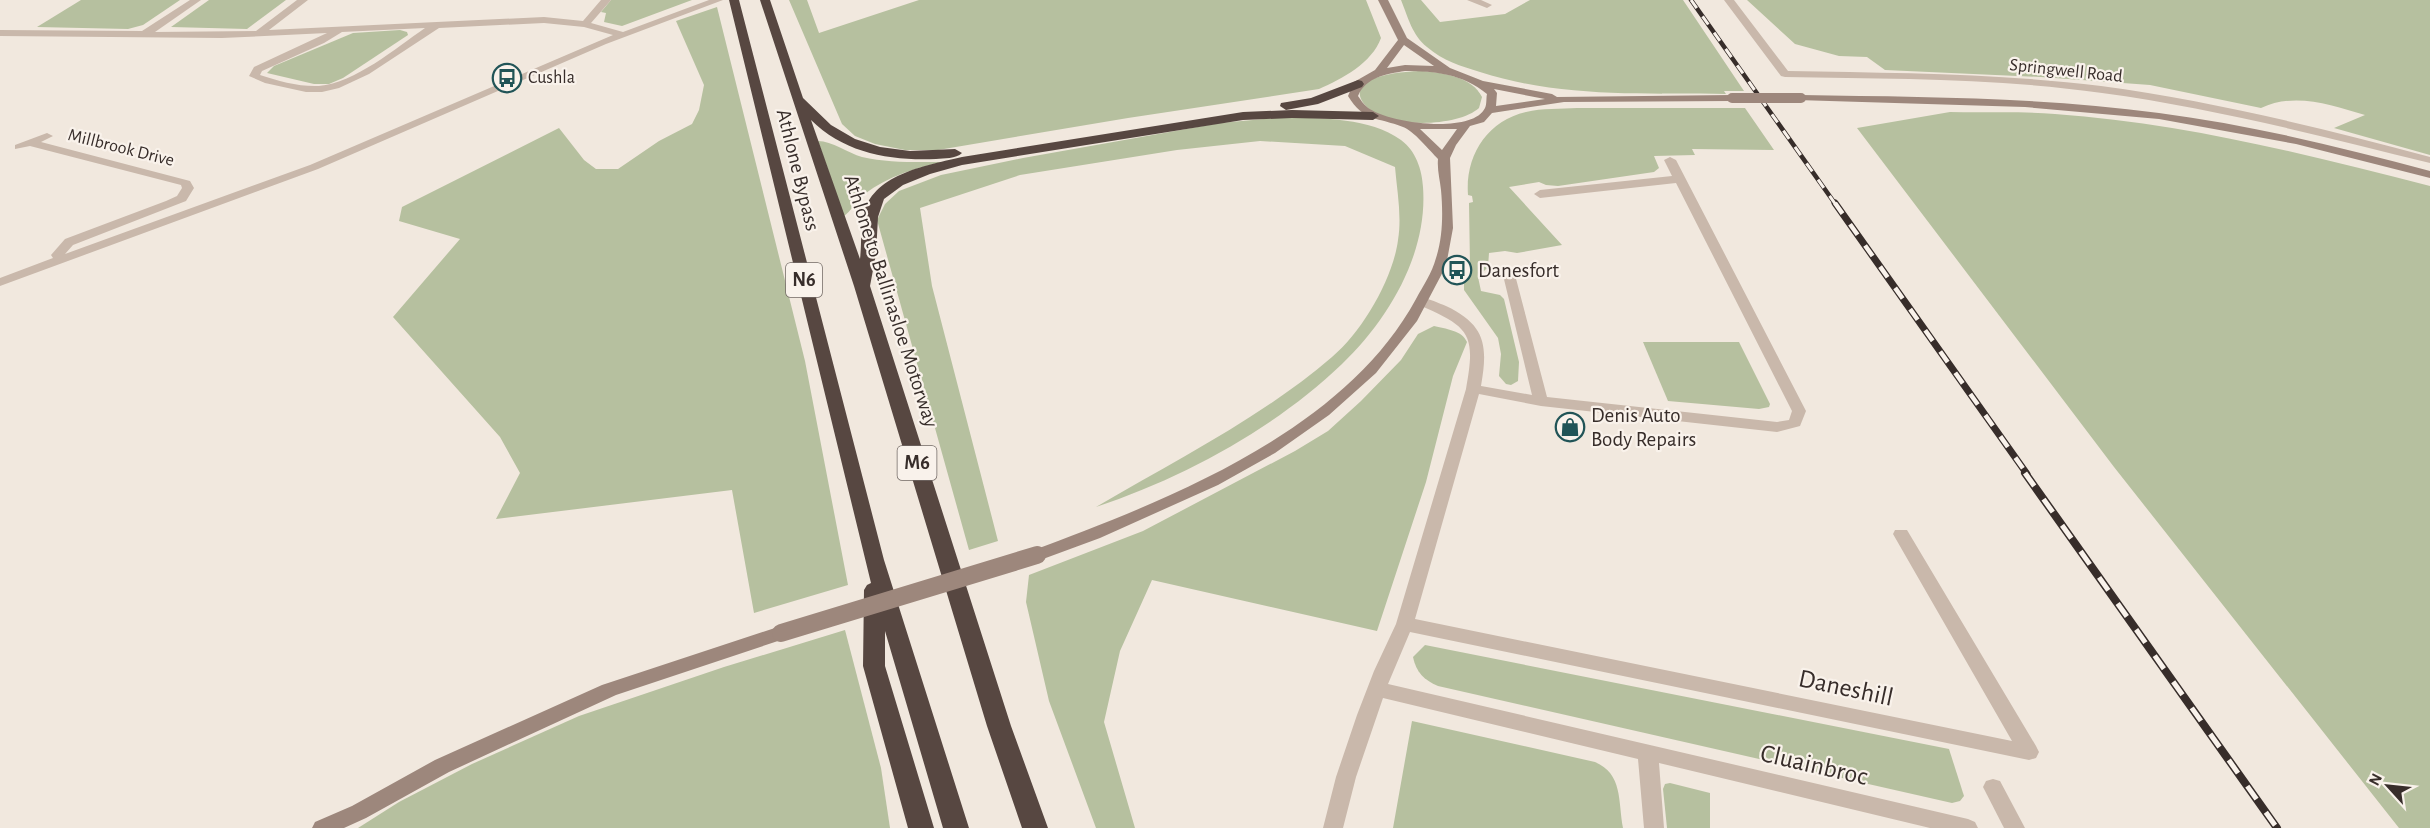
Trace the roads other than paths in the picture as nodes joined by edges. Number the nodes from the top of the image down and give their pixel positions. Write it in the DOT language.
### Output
graph roads {
  1 [pos="196,0"];
  2 [pos="303,0"];
  3 [pos="606,0"];
  4 [pos="718,0"];
  5 [pos="734,0"];
  6 [pos="765,0"];
  7 [pos="1383,0"];
  8 [pos="1472,0"];
  9 [pos="1729,0"];
  10 [pos="1487,5"];
  11 [pos="438,23"];
  12 [pos="585,24"];
  13 [pos="341,28"];
  14 [pos="0,33"];
  15 [pos="259,33"];
  16 [pos="621,34"];
  17 [pos="143,35"];
  18 [pos="1403,40"];
  19 [pos="1447,71"];
  20 [pos="1379,72"];
  21 [pos="1358,84"];
  22 [pos="1483,84"];
  23 [pos="798,99"];
  24 [pos="1564,99"];
  25 [pos="1491,110"];
  26 [pos="1373,116"];
  27 [pos="1466,124"];
  28 [pos="1410,126"];
  29 [pos="47,136"];
  30 [pos="1444,158"];
  31 [pos="1670,160"];
  32 [pos="2430,160"];
  33 [pos="2430,175"];
  34 [pos="1678,179"];
  35 [pos="1540,194"];
  36 [pos="60,260"];
  37 [pos="1508,272"];
  38 [pos="0,282"];
  39 [pos="862,286"];
  40 [pos="1424,302"];
  41 [pos="1473,389"];
  42 [pos="1541,401"];
  43 [pos="1900,534"];
  44 [pos="874,560"];
  45 [pos="1405,624"];
  46 [pos="1377,689"];
  47 [pos="1648,754"];
  48 [pos="1992,787"];
  49 [pos="359,812"];
  50 [pos="322,828"];
  51 [pos="337,828"];
  52 [pos="921,828"];
  53 [pos="956,828"];
  54 [pos="1035,828"];
  55 [pos="1333,828"];
  56 [pos="1654,828"];
  57 [pos="1968,828"];
  58 [pos="2015,828"];
  1 -- 17 [label="street"];
  2 -- 15 [label="street"];
  3 -- 12 [label="street"];
  4 -- 16 [label="street"];
  5 -- 44 [label="highway, Athlone Bypass / N6"];
  6 -- 23 [label="highway, Athlone Bypass"];
  7 -- 18 [label="main road"];
  8 -- 10 [label="street"];
  9 -- 32 [label="street, Springwell Road"];
  11 -- 12 [label="street"];
  11 -- 13 [label="street"];
  11 -- 13 [label="street"];
  12 -- 16 [label="street"];
  13 -- 15 [label="street"];
  14 -- 17 [label="street"];
  15 -- 17 [label="street"];
  16 -- 36 [label="street"];
  18 -- 19 [label="main road"];
  18 -- 20 [label="main road"];
  19 -- 20 [label="main road"];
  19 -- 22 [label="main road"];
  20 -- 21 [label="main road"];
  21 -- 23 [label="highway"];
  21 -- 26 [label="main road"];
  22 -- 24 [label="main road"];
  22 -- 25 [label="main road"];
  23 -- 39 [label="highway, Athlone to Ballinasloe Motorway / M6"];
  24 -- 25 [label="main road"];
  24 -- 33 [label="main road, bridge"];
  25 -- 27 [label="main road"];
  26 -- 28 [label="main road"];
  26 -- 39 [label="highway"];
  27 -- 28 [label="main road"];
  27 -- 30 [label="main road"];
  28 -- 30 [label="main road"];
  29 -- 36 [label="street, Millbrook Drive"];
  30 -- 40 [label="main road"];
  31 -- 34 [label="street"];
  34 -- 35 [label="street"];
  34 -- 42 [label="street"];
  36 -- 38 [label="street"];
  37 -- 42 [label="street"];
  39 -- 54 [label="highway, Athlone to Ballinasloe Motorway / M6"];
  40 -- 41 [label="street"];
  40 -- 49 [label="main road, bridge"];
  41 -- 42 [label="street"];
  41 -- 45 [label="street"];
  43 -- 45 [label="street, Daneshill"];
  44 -- 52 [label="highway"];
  44 -- 53 [label="highway"];
  45 -- 46 [label="street"];
  46 -- 47 [label="street, Cluainbroc"];
  46 -- 55 [label="street"];
  47 -- 56 [label="street"];
  47 -- 57 [label="street, Cluainbroc"];
  48 -- 58 [label="street"];
  49 -- 50 [label="main road"];
  49 -- 51 [label="main road"];
}
